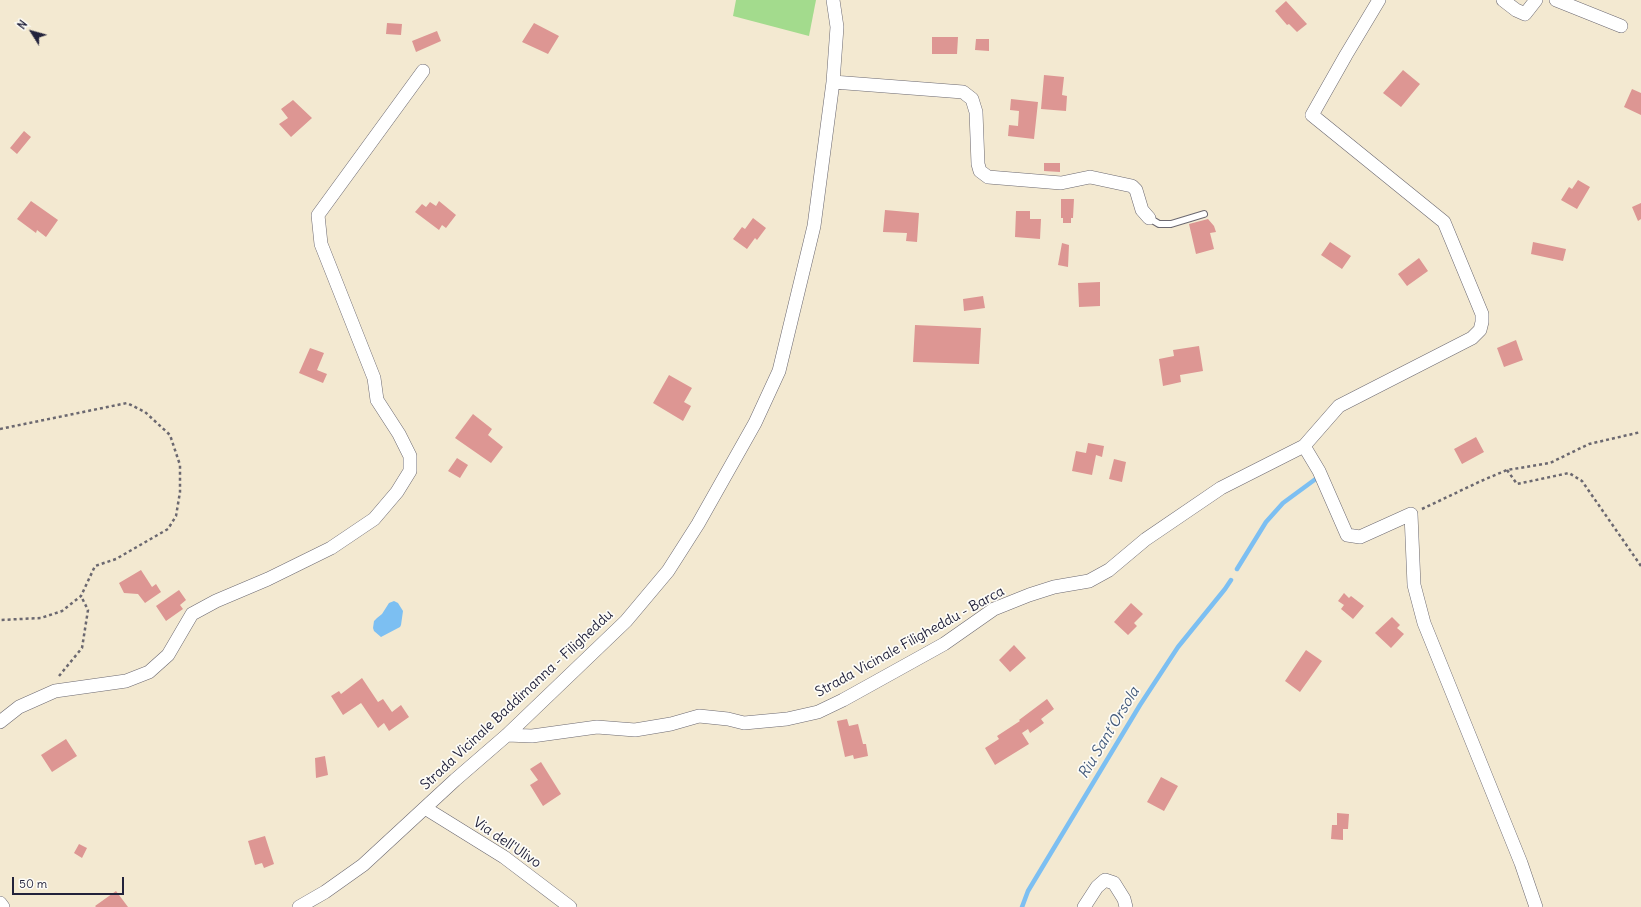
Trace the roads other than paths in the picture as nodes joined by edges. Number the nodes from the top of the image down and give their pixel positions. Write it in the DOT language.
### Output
graph roads {
  1 [pos="833,0"];
  2 [pos="1380,0"];
  3 [pos="1503,0"];
  4 [pos="1536,0"];
  5 [pos="1556,0"];
  6 [pos="1621,26"];
  7 [pos="423,71"];
  8 [pos="833,82"];
  9 [pos="1204,214"];
  10 [pos="1149,218"];
  11 [pos="1304,446"];
  12 [pos="0,722"];
  13 [pos="507,735"];
  14 [pos="425,808"];
  15 [pos="0,903"];
  16 [pos="3,907"];
  17 [pos="299,907"];
  18 [pos="570,907"];
  19 [pos="1084,907"];
  20 [pos="1126,907"];
  21 [pos="1536,907"];
  1 -- 8 [label="street, Strada Vicinale Baddimanna - Filigheddu"];
  2 -- 11 [label="street, Strada Vicinale Filigheddu - Barca"];
  3 -- 4 [label="street"];
  5 -- 6 [label="street"];
  7 -- 12 [label="street"];
  8 -- 10 [label="street"];
  8 -- 13 [label="street, Strada Vicinale Baddimanna - Filigheddu"];
  9 -- 10 [label="lane"];
  11 -- 13 [label="street, Strada Vicinale Filigheddu - Barca"];
  11 -- 21 [label="street"];
  13 -- 14 [label="street, Strada Vicinale Baddimanna - Filigheddu"];
  14 -- 17 [label="street, Strada Vicinale Baddimanna - Filigheddu"];
  14 -- 18 [label="street, Via dell'Ulivo"];
  15 -- 16 [label="street"];
  19 -- 20 [label="street"];
}
